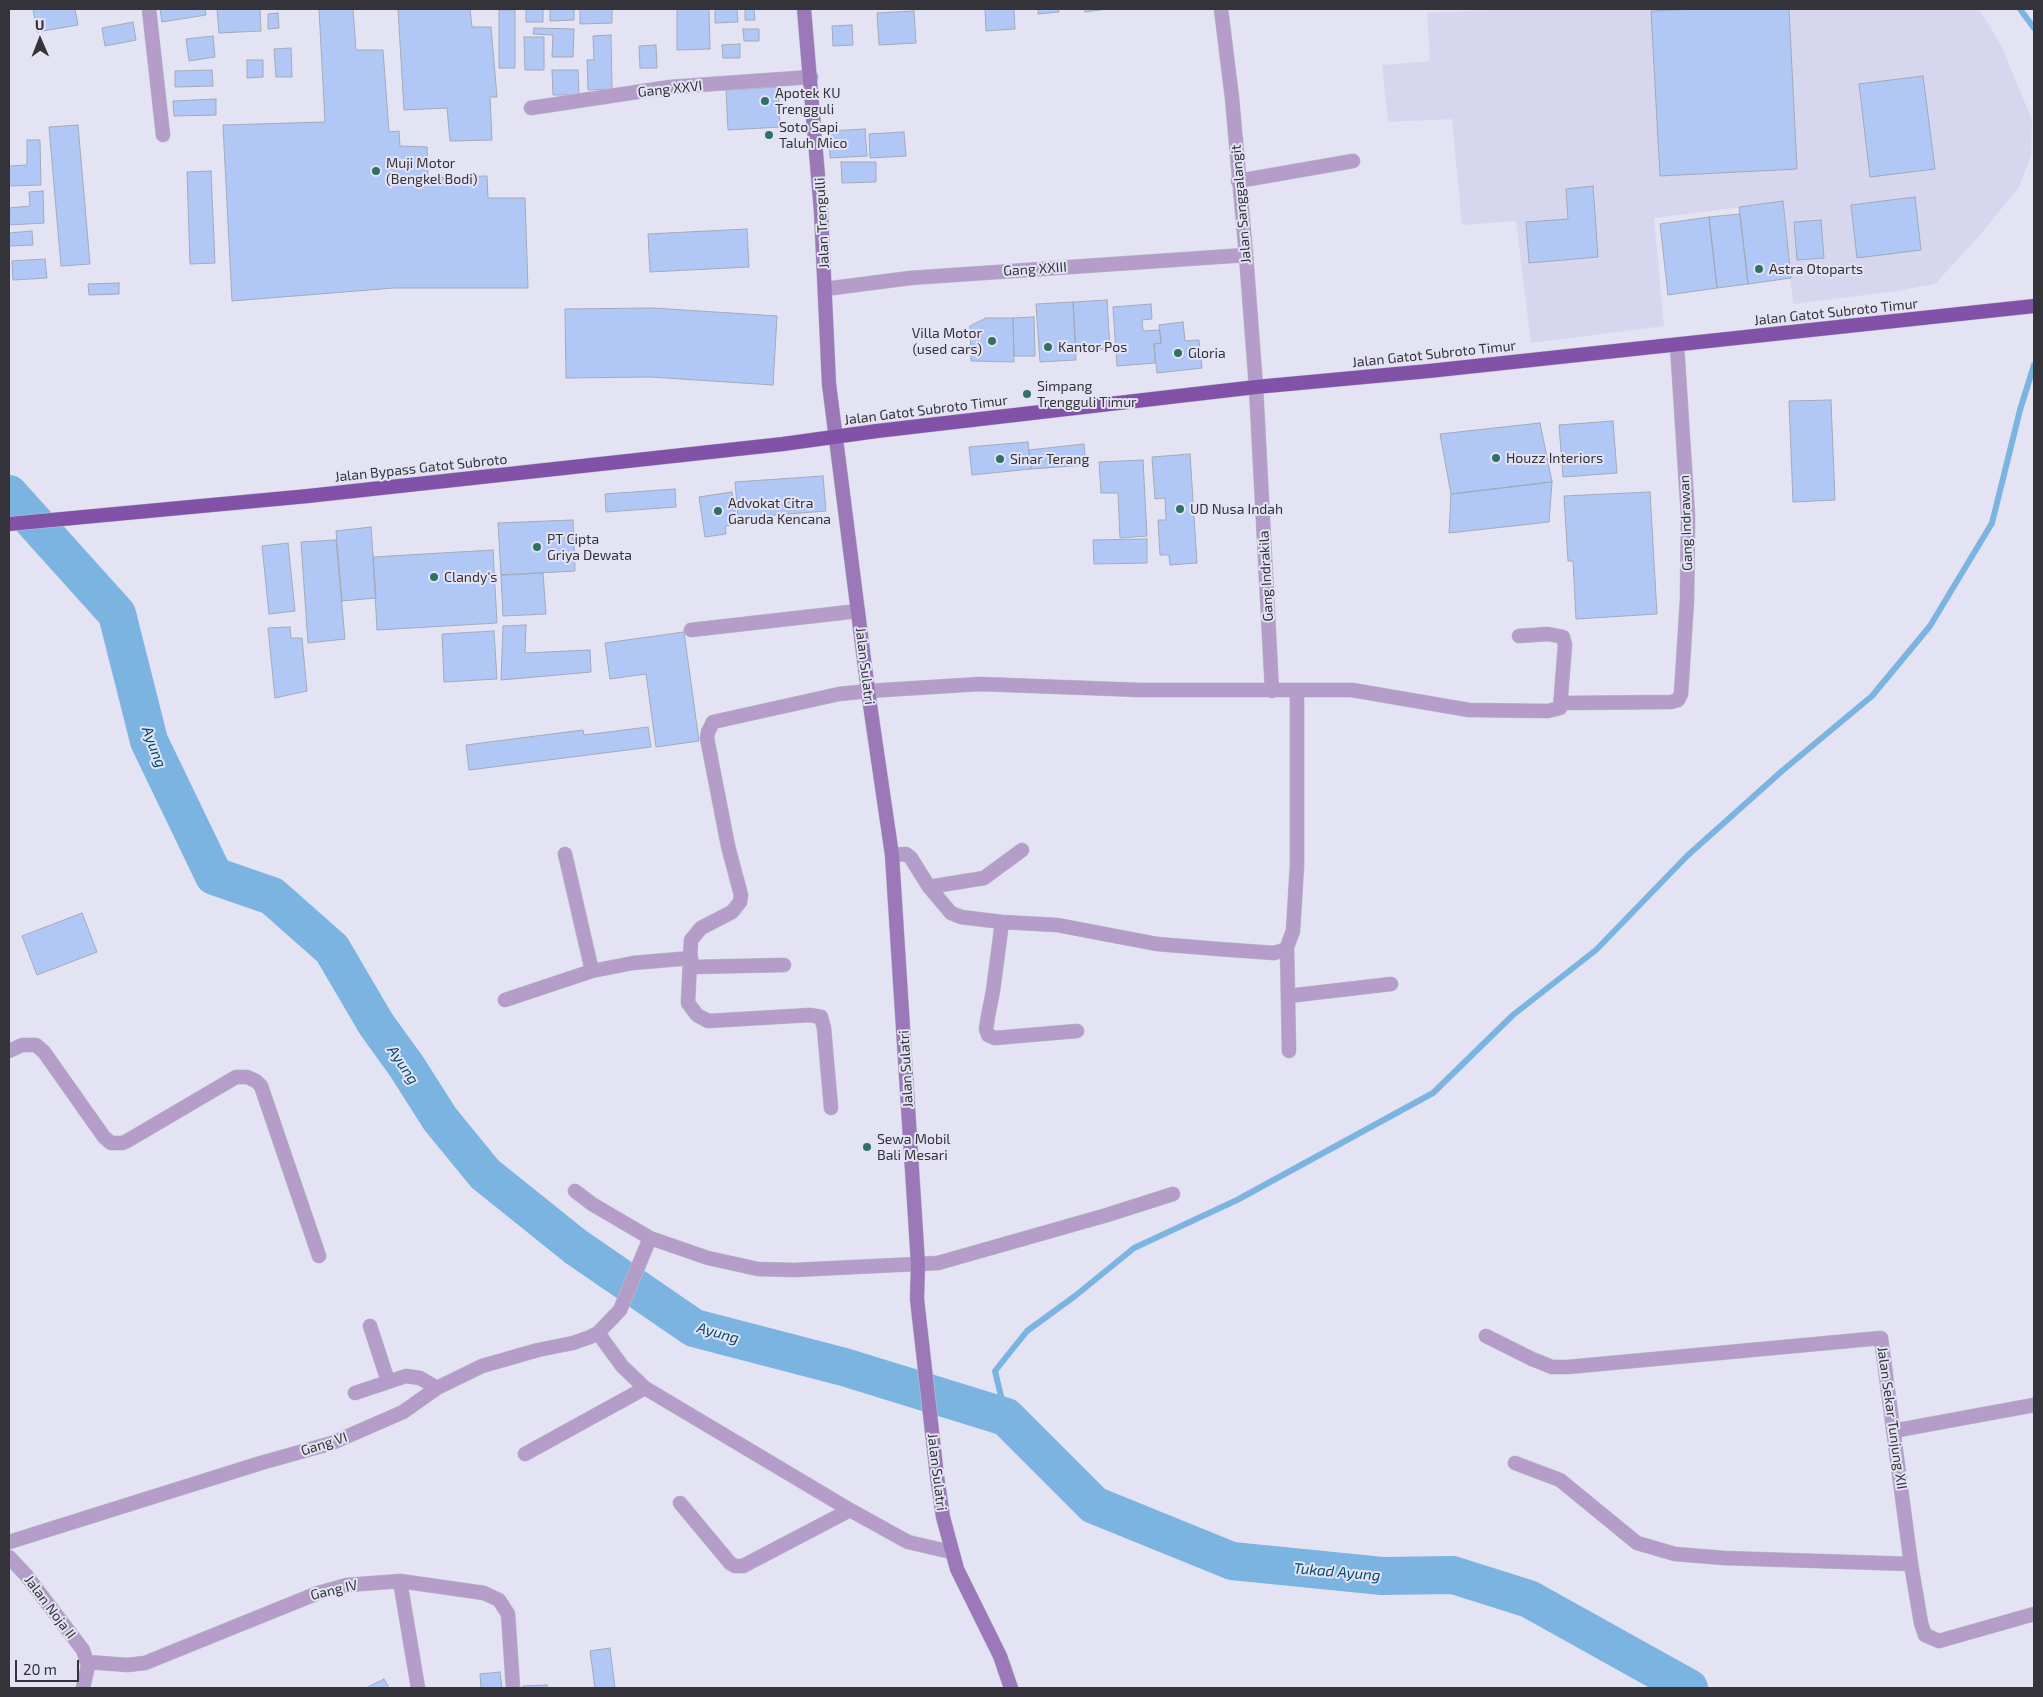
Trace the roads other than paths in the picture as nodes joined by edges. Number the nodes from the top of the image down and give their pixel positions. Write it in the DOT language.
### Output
graph roads {
  1 [pos="149,9"];
  2 [pos="804,9"];
  3 [pos="1221,9"];
  4 [pos="811,77"];
  5 [pos="531,108"];
  6 [pos="163,135"];
  7 [pos="1353,161"];
  8 [pos="1238,181"];
  9 [pos="1246,254"];
  10 [pos="825,289"];
  11 [pos="2034,306"];
  12 [pos="1677,345"];
  13 [pos="1256,394"];
  14 [pos="837,438"];
  15 [pos="9,524"];
  16 [pos="858,611"];
  17 [pos="691,630"];
  18 [pos="1519,636"];
  19 [pos="1297,690"];
  20 [pos="868,691"];
  21 [pos="1272,691"];
  22 [pos="1561,703"];
  23 [pos="1022,850"];
  24 [pos="565,854"];
  25 [pos="892,855"];
  26 [pos="929,887"];
  27 [pos="1002,922"];
  28 [pos="1287,947"];
  29 [pos="691,962"];
  30 [pos="784,965"];
  31 [pos="592,971"];
  32 [pos="1391,984"];
  33 [pos="1288,996"];
  34 [pos="505,1000"];
  35 [pos="1077,1031"];
  36 [pos="9,1051"];
  37 [pos="1289,1051"];
  38 [pos="831,1108"];
  39 [pos="575,1191"];
  40 [pos="1173,1194"];
  41 [pos="650,1238"];
  42 [pos="319,1256"];
  43 [pos="918,1264"];
  44 [pos="370,1326"];
  45 [pos="598,1333"];
  46 [pos="1486,1336"];
  47 [pos="388,1380"];
  48 [pos="437,1388"];
  49 [pos="645,1388"];
  50 [pos="355,1393"];
  51 [pos="2034,1405"];
  52 [pos="1893,1431"];
  53 [pos="525,1454"];
  54 [pos="1515,1463"];
  55 [pos="680,1503"];
  56 [pos="850,1510"];
  57 [pos="9,1542"];
  58 [pos="952,1552"];
  59 [pos="9,1557"];
  60 [pos="1911,1564"];
  61 [pos="400,1581"];
  62 [pos="2034,1614"];
  63 [pos="88,1662"];
  64 [pos="83,1688"];
  65 [pos="418,1688"];
  66 [pos="512,1688"];
  67 [pos="1011,1688"];
  1 -- 6 [label="street"];
  2 -- 4 [label="main road, Jalan Trengulli"];
  3 -- 8 [label="street, Jalan Sanggalangit"];
  4 -- 5 [label="street, Gang XXVI"];
  4 -- 10 [label="main road, Jalan Trengulli"];
  7 -- 8 [label="street"];
  8 -- 9 [label="street, Jalan Sanggalangit"];
  9 -- 10 [label="street, Gang XXIII"];
  9 -- 13 [label="street, Jalan Sanggalangit"];
  10 -- 14 [label="main road, Jalan Trengulli"];
  11 -- 12 [label="highway, Jalan Gatot Subroto Timur"];
  12 -- 13 [label="highway, Jalan Gatot Subroto Timur"];
  12 -- 22 [label="street, Gang Indrawan"];
  13 -- 14 [label="highway, Jalan Gatot Subroto Timur"];
  13 -- 21 [label="street, Gang Indrakila"];
  14 -- 15 [label="highway, Jalan Bypass Gatot Subroto"];
  14 -- 16 [label="main road, Jalan Sulatri"];
  16 -- 17 [label="street"];
  16 -- 20 [label="main road, Jalan Sulatri"];
  18 -- 22 [label="street"];
  19 -- 21 [label="street"];
  19 -- 22 [label="street"];
  19 -- 28 [label="street"];
  20 -- 21 [label="street"];
  20 -- 25 [label="main road, Jalan Sulatri"];
  20 -- 29 [label="street"];
  23 -- 26 [label="street"];
  24 -- 31 [label="street"];
  25 -- 26 [label="street"];
  25 -- 43 [label="main road, Jalan Sulatri"];
  26 -- 27 [label="street"];
  27 -- 28 [label="street"];
  27 -- 35 [label="street"];
  28 -- 33 [label="street"];
  29 -- 30 [label="street"];
  29 -- 31 [label="street"];
  29 -- 38 [label="street"];
  31 -- 34 [label="street"];
  32 -- 33 [label="street"];
  33 -- 37 [label="street"];
  36 -- 42 [label="street"];
  39 -- 41 [label="street"];
  40 -- 43 [label="street"];
  41 -- 43 [label="street"];
  41 -- 45 [label="street, Gang VI"];
  43 -- 58 [label="main road, Jalan Sulatri"];
  44 -- 47 [label="street"];
  45 -- 48 [label="street, Gang VI"];
  45 -- 49 [label="street"];
  46 -- 52 [label="street, Jalan Sekar Tunjung XII"];
  47 -- 48 [label="street"];
  47 -- 50 [label="street"];
  48 -- 57 [label="street, Gang VI"];
  49 -- 53 [label="street"];
  49 -- 56 [label="street"];
  51 -- 52 [label="street"];
  52 -- 60 [label="street, Jalan Sekar Tunjung XII"];
  54 -- 60 [label="street"];
  55 -- 56 [label="street"];
  56 -- 58 [label="street"];
  58 -- 67 [label="main road, Jalan Sulatri"];
  59 -- 63 [label="street, Jalan Noja II"];
  60 -- 62 [label="street, Jalan Sekar Tunjung XII"];
  61 -- 63 [label="street, Gang IV"];
  61 -- 65 [label="street"];
  61 -- 66 [label="street, Gang IV"];
  63 -- 64 [label="street"];
}
